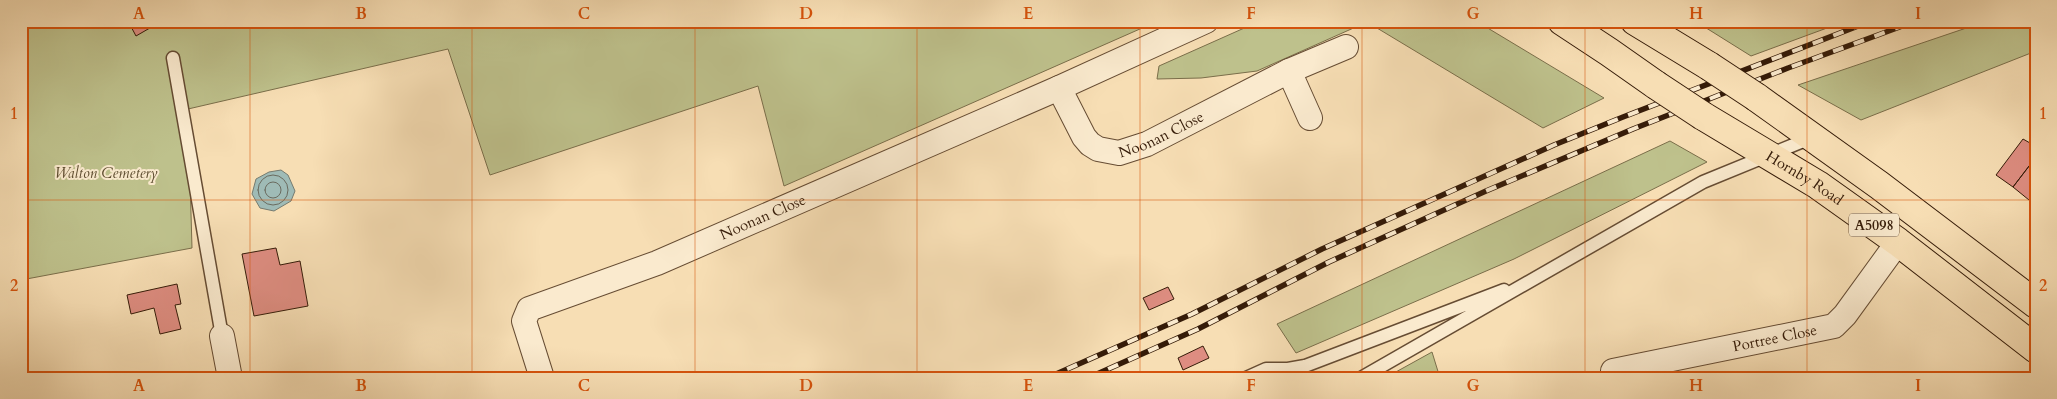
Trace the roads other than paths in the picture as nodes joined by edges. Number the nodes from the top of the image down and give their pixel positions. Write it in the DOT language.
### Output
graph roads {
  1 [pos="1206,21"];
  2 [pos="1562,21"];
  3 [pos="1635,21"];
  4 [pos="1346,48"];
  5 [pos="173,58"];
  6 [pos="1288,71"];
  7 [pos="1059,88"];
  8 [pos="1310,118"];
  9 [pos="1813,137"];
  10 [pos="1767,155"];
  11 [pos="1898,242"];
  12 [pos="1544,274"];
  13 [pos="2036,304"];
  14 [pos="222,336"];
  15 [pos="2036,349"];
  16 [pos="1612,371"];
  17 [pos="230,378"];
  18 [pos="542,378"];
  19 [pos="1246,378"];
  20 [pos="1361,378"];
  1 -- 7 [label="street, Noonan Close"];
  2 -- 10 [label="main road, Hornby Road / A5098, bridge"];
  3 -- 9 [label="main road, A5098, bridge"];
  4 -- 6 [label="street, Noonan Close"];
  5 -- 14 [label="lane"];
  6 -- 7 [label="street, Noonan Close"];
  6 -- 8 [label="street"];
  7 -- 18 [label="street, Noonan Close"];
  9 -- 10 [label="lane"];
  9 -- 13 [label="main road, A5098"];
  10 -- 11 [label="main road, Hornby Road / A5098"];
  10 -- 12 [label="lane"];
  11 -- 15 [label="main road, Hornby Road / A5098"];
  11 -- 16 [label="street, Portree Close"];
  12 -- 19 [label="lane"];
  12 -- 20 [label="lane"];
  14 -- 17 [label="street"];
}
